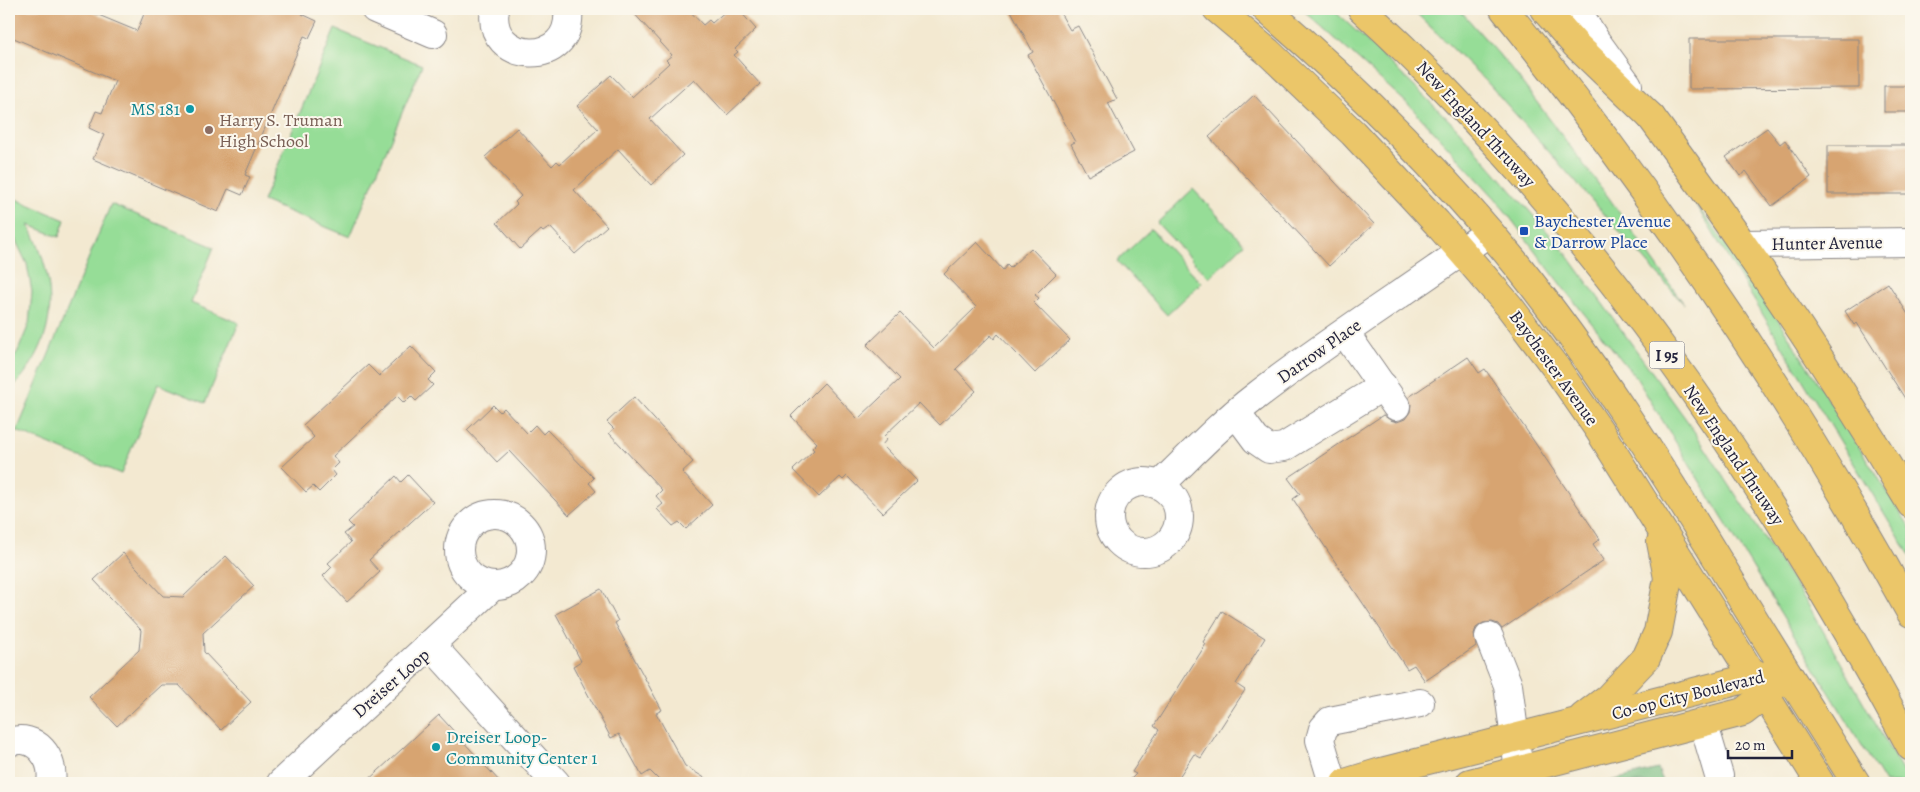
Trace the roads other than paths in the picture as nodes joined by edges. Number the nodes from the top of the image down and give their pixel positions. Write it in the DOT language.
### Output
graph roads {
  1 [pos="375,9"];
  2 [pos="494,9"];
  3 [pos="568,9"];
  4 [pos="1218,9"];
  5 [pos="1266,9"];
  6 [pos="1362,9"];
  7 [pos="1504,9"];
  8 [pos="1544,9"];
  9 [pos="1576,9"];
  10 [pos="433,34"];
  11 [pos="1651,117"];
  12 [pos="1490,232"];
  13 [pos="1911,242"];
  14 [pos="1744,244"];
  15 [pos="1462,252"];
  16 [pos="1345,332"];
  17 [pos="1236,413"];
  18 [pos="1160,485"];
  19 [pos="1911,504"];
  20 [pos="1658,525"];
  21 [pos="492,587"];
  22 [pos="1911,613"];
  23 [pos="1490,637"];
  24 [pos="430,644"];
  25 [pos="1788,673"];
  26 [pos="1759,686"];
  27 [pos="1420,703"];
  28 [pos="1576,722"];
  29 [pos="1703,722"];
  30 [pos="1516,738"];
  31 [pos="9,742"];
  32 [pos="1911,747"];
  33 [pos="1519,770"];
  34 [pos="1718,776"];
  35 [pos="55,780"];
  36 [pos="281,783"];
  37 [pos="556,783"];
  38 [pos="1332,783"];
  39 [pos="1345,783"];
  40 [pos="1470,783"];
  41 [pos="1820,783"];
  42 [pos="1856,783"];
  1 -- 10 [label="street"];
  2 -- 3 [label="street"];
  4 -- 15 [label="main road, Baychester Avenue"];
  5 -- 12 [label="main road, Baychester Avenue"];
  6 -- 32 [label="main road, New England Thruway / I 95"];
  7 -- 22 [label="main road"];
  8 -- 11 [label="main road"];
  9 -- 11 [label="street"];
  11 -- 14 [label="main road"];
  12 -- 15 [label="street, Darrow Place"];
  12 -- 25 [label="main road, Baychester Avenue"];
  13 -- 14 [label="street, Hunter Avenue"];
  14 -- 19 [label="main road"];
  15 -- 16 [label="street, Darrow Place"];
  15 -- 20 [label="main road, Baychester Avenue"];
  16 -- 17 [label="street, Darrow Place"];
  16 -- 17 [label="street"];
  17 -- 18 [label="street, Darrow Place"];
  20 -- 26 [label="main road, Baychester Avenue"];
  20 -- 28 [label="main road"];
  21 -- 24 [label="street"];
  23 -- 30 [label="street"];
  24 -- 36 [label="street, Dreiser Loop"];
  24 -- 37 [label="street, Dreiser Loop"];
  25 -- 26 [label="main road, Co-op City Boulevard"];
  25 -- 42 [label="main road, Baychester Avenue"];
  26 -- 28 [label="main road, Co-op City Boulevard"];
  26 -- 29 [label="main road, Co-op City Boulevard"];
  26 -- 41 [label="main road, Baychester Avenue"];
  27 -- 38 [label="street"];
  28 -- 30 [label="main road, Co-op City Boulevard"];
  29 -- 33 [label="main road, Co-op City Boulevard"];
  29 -- 34 [label="street"];
  30 -- 33 [label="street"];
  30 -- 39 [label="main road, Co-op City Boulevard"];
  31 -- 35 [label="street"];
  33 -- 40 [label="main road, Co-op City Boulevard"];
}
